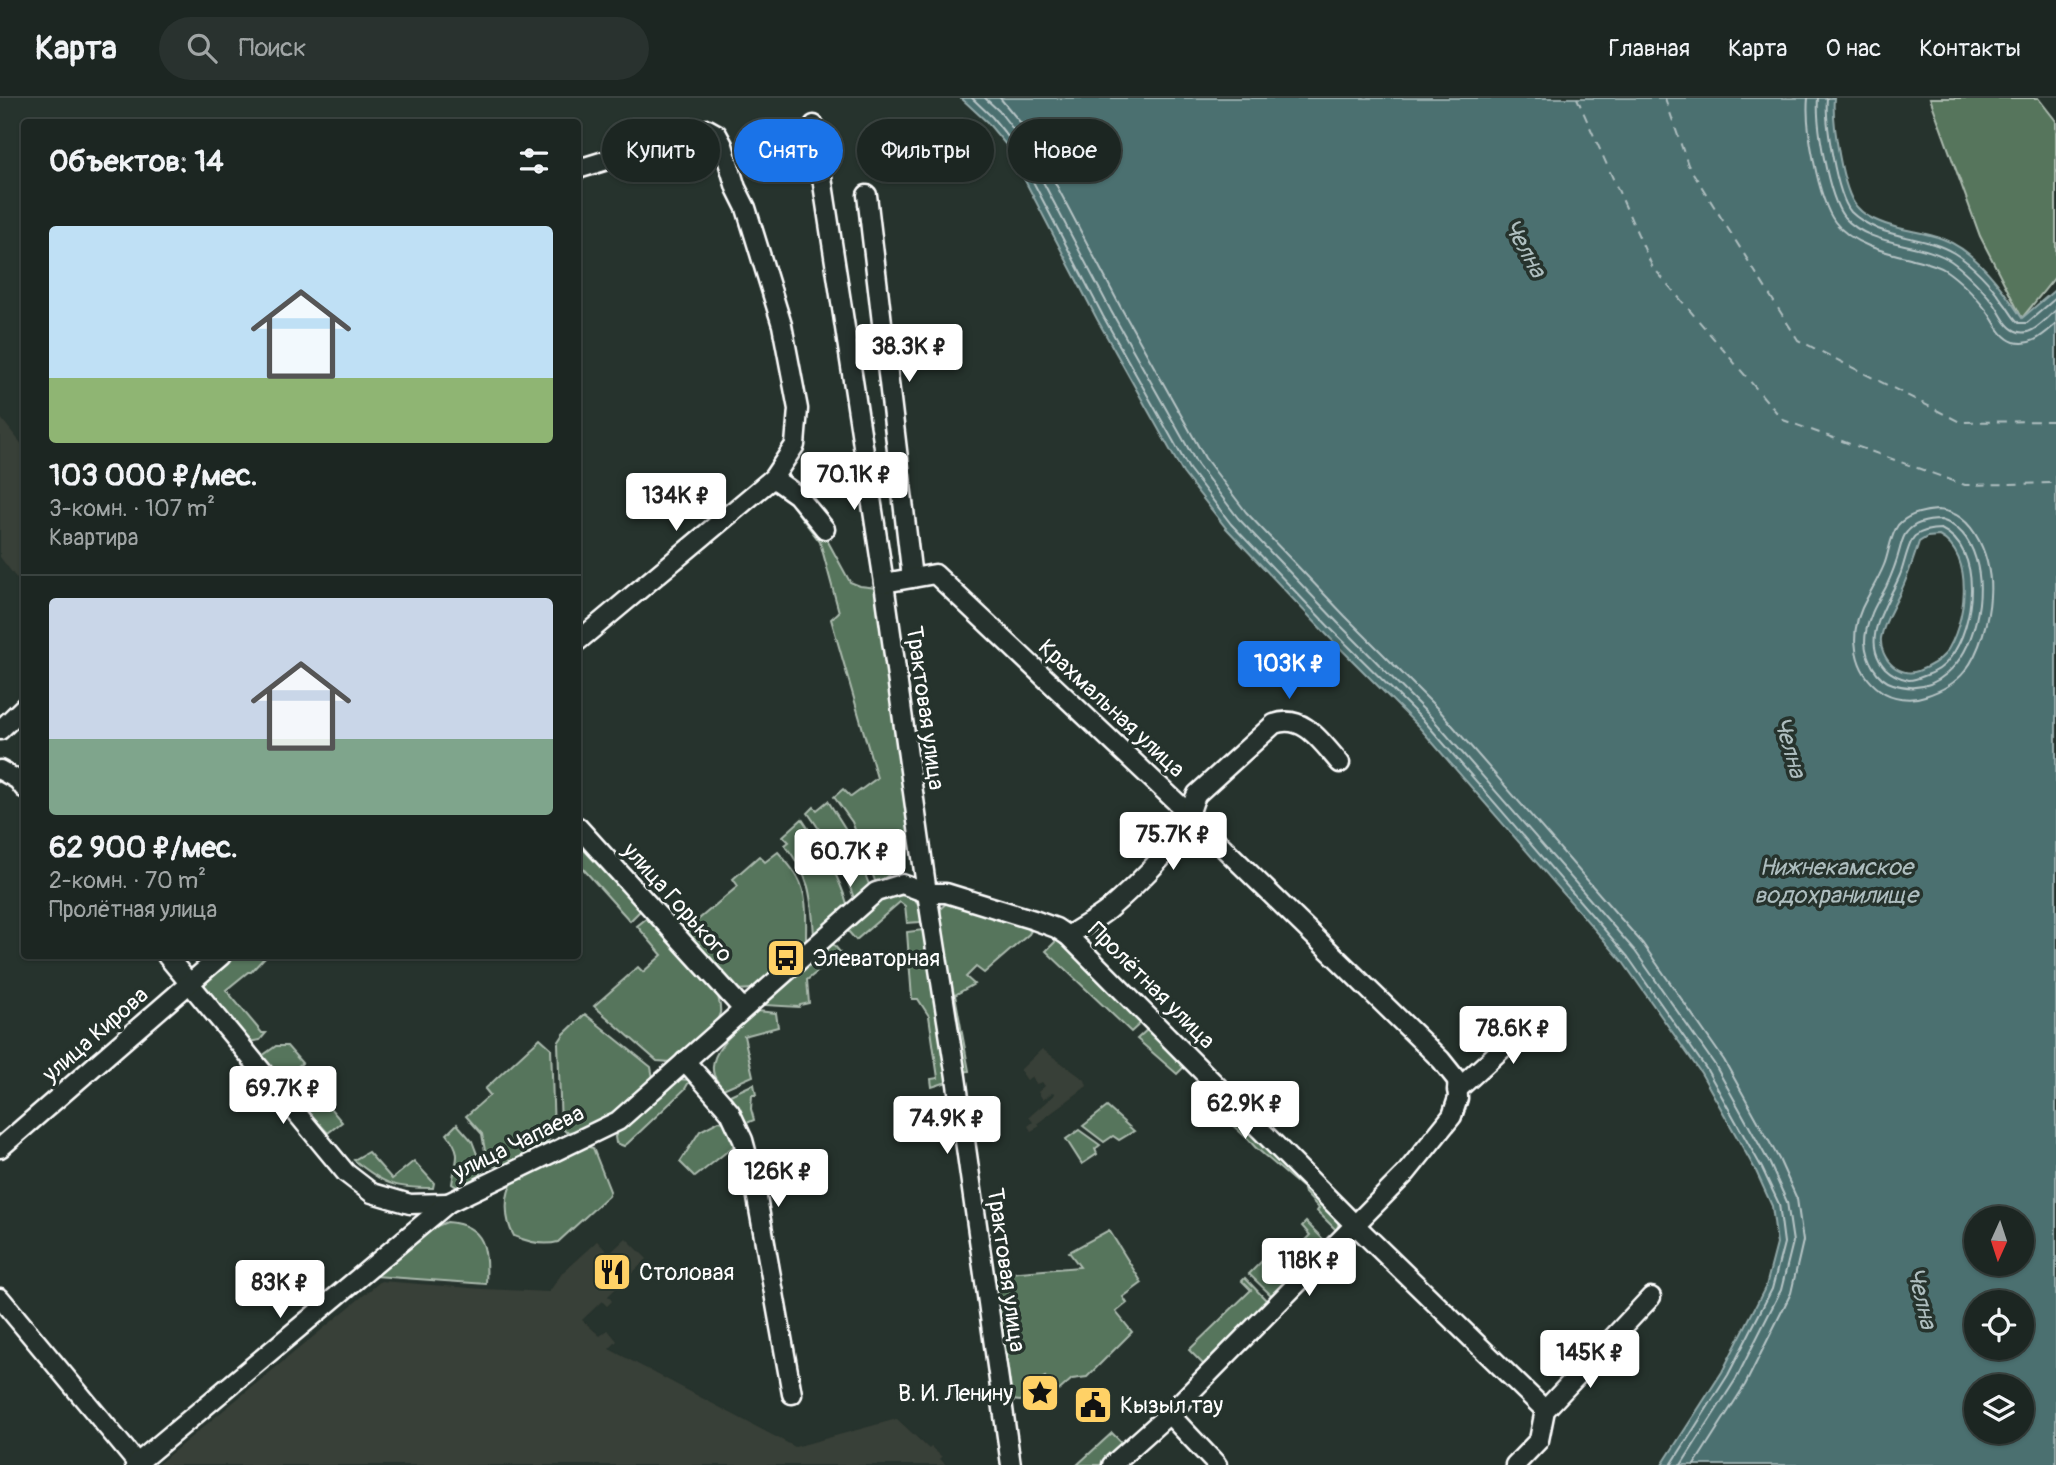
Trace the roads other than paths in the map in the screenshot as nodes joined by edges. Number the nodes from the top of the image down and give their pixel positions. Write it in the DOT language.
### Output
graph roads {
  1 [pos="581,168"];
  2 [pos="823,182"];
  3 [pos="867,195"];
  4 [pos="773,478"];
  5 [pos="825,529"];
  6 [pos="912,578"];
  7 [pos="884,583"];
  8 [pos="581,638"];
  9 [pos="21,710"];
  10 [pos="0,730"];
  11 [pos="1340,763"];
  12 [pos="0,771"];
  13 [pos="21,784"];
  14 [pos="1188,813"];
  15 [pos="581,830"];
  16 [pos="927,893"];
  17 [pos="1068,936"];
  18 [pos="170,959"];
  19 [pos="218,959"];
  20 [pos="191,983"];
  21 [pos="743,1009"];
  22 [pos="1503,1024"];
  23 [pos="685,1061"];
  24 [pos="1457,1094"];
  25 [pos="0,1148"];
  26 [pos="448,1203"];
  27 [pos="1354,1224"];
  28 [pos="1651,1297"];
  29 [pos="0,1298"];
  30 [pos="792,1394"];
  31 [pos="1545,1410"];
  32 [pos="1169,1414"];
  33 [pos="136,1464"];
  34 [pos="1010,1465"];
  35 [pos="1112,1465"];
  36 [pos="1217,1465"];
  37 [pos="1515,1465"];
  1 -- 4 [label="street"];
  2 -- 7 [label="street, Трактовая улица"];
  3 -- 6 [label="street"];
  4 -- 5 [label="street"];
  4 -- 8 [label="street"];
  6 -- 7 [label="street, Крахмальная улица"];
  6 -- 14 [label="street, Крахмальная улица"];
  7 -- 16 [label="street, Трактовая улица"];
  9 -- 10 [label="street"];
  11 -- 14 [label="street"];
  12 -- 13 [label="street"];
  14 -- 17 [label="street"];
  14 -- 24 [label="street, Крахмальная улица"];
  15 -- 21 [label="street, улица Горького"];
  16 -- 17 [label="street, Пролётная улица"];
  16 -- 21 [label="street, улица Чапаева"];
  16 -- 34 [label="street, Трактовая улица"];
  17 -- 27 [label="street, Пролётная улица"];
  18 -- 20 [label="street"];
  19 -- 20 [label="street, улица Кирова"];
  20 -- 25 [label="street, улица Кирова"];
  20 -- 26 [label="street"];
  21 -- 23 [label="street, улица Чапаева"];
  22 -- 24 [label="street"];
  23 -- 26 [label="street, улица Чапаева"];
  23 -- 30 [label="street"];
  24 -- 27 [label="street"];
  26 -- 33 [label="street, улица Чапаева"];
  27 -- 31 [label="street, Пролётная улица"];
  27 -- 32 [label="street"];
  28 -- 31 [label="street"];
  29 -- 33 [label="street"];
  31 -- 37 [label="street"];
  32 -- 35 [label="street"];
  32 -- 36 [label="street"];
}
